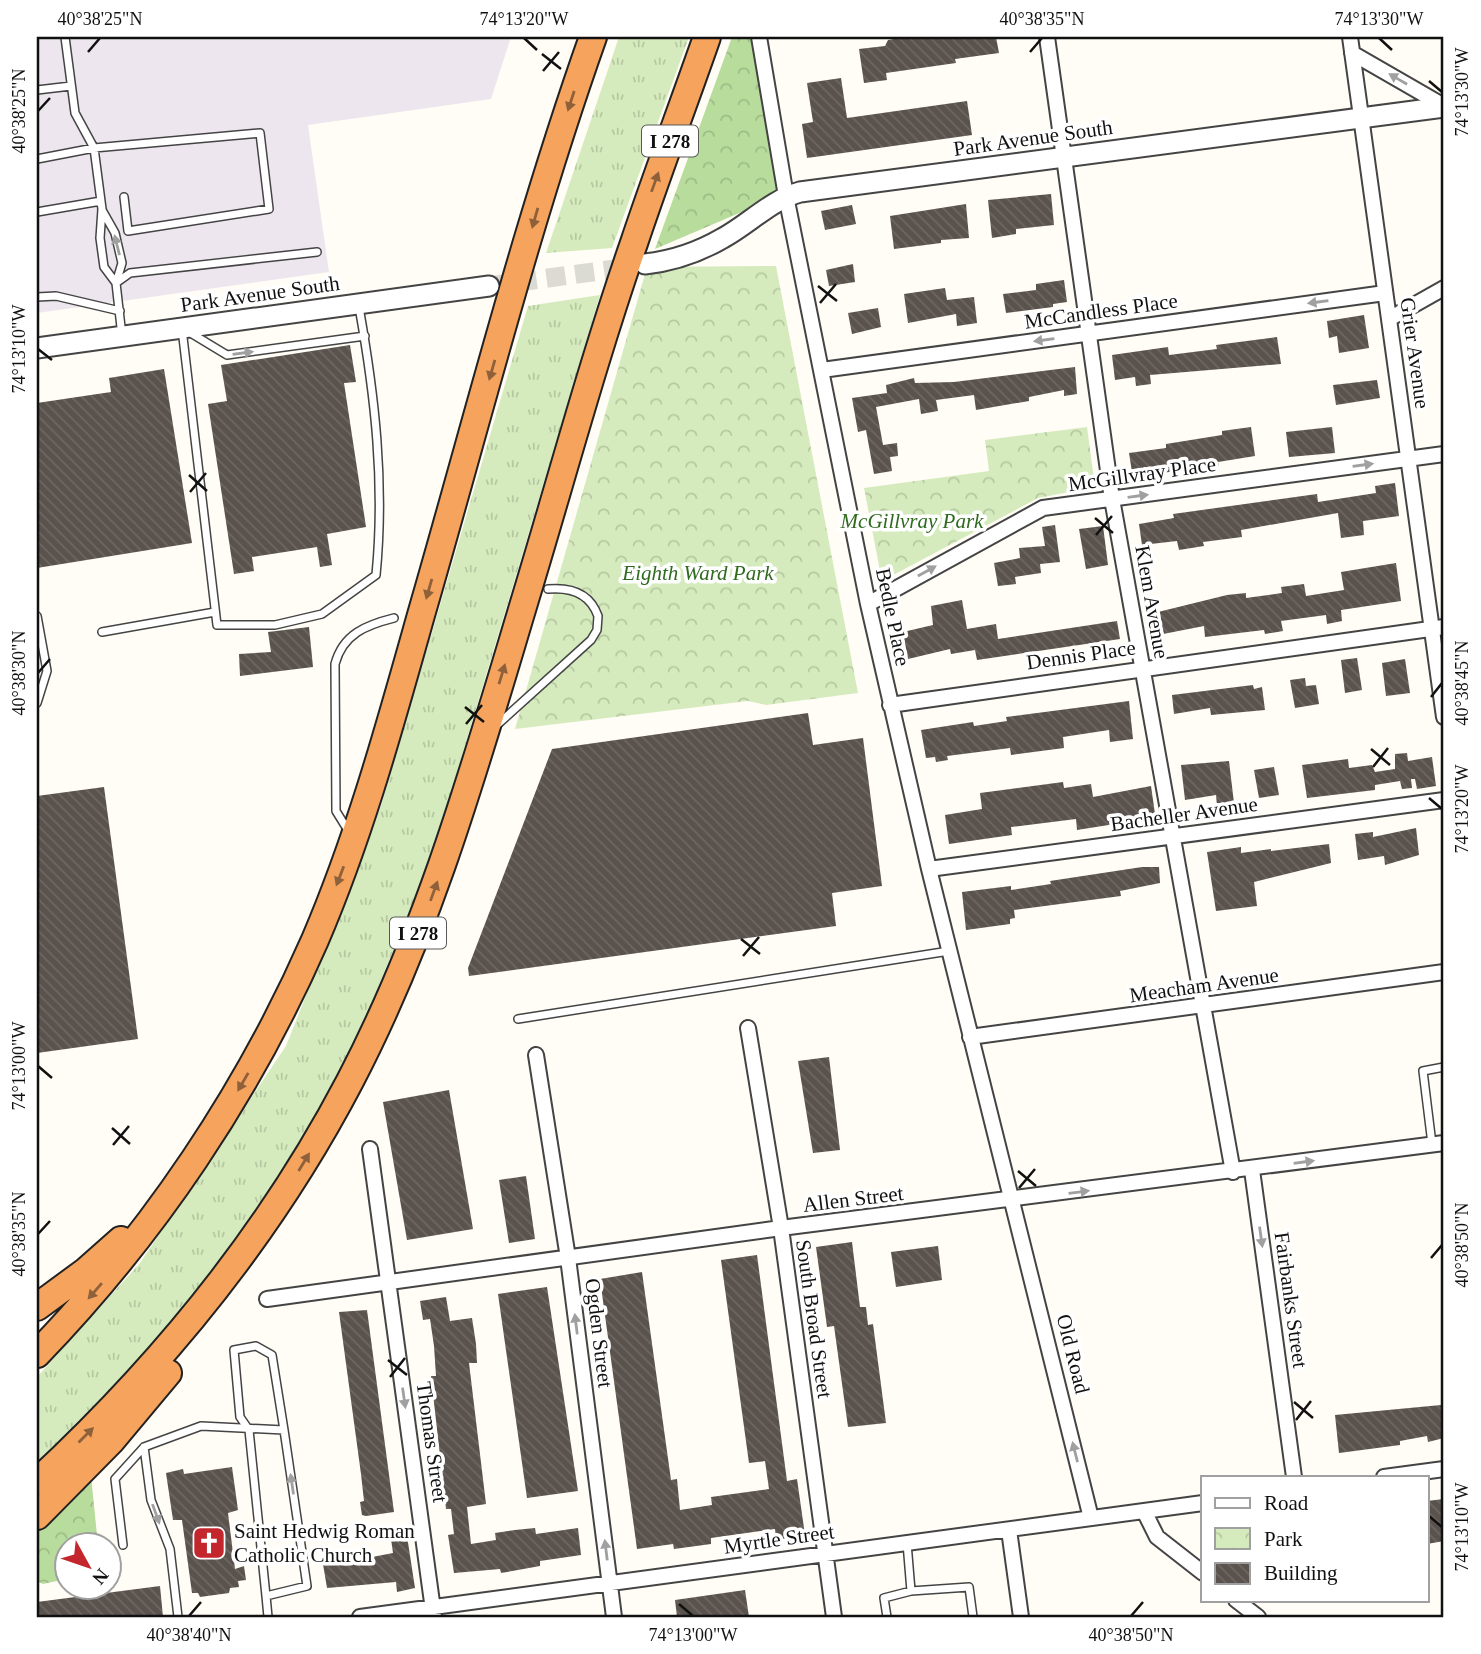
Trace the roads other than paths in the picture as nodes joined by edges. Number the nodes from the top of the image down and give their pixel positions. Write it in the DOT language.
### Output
graph roads {
  1 [pos="65,37"];
  2 [pos="593,37"];
  3 [pos="707,37"];
  4 [pos="759,37"];
  5 [pos="1047,37"];
  6 [pos="1350,37"];
  7 [pos="1352,53"];
  8 [pos="71,86"];
  9 [pos="37,90"];
  10 [pos="1444,106"];
  11 [pos="1361,118"];
  12 [pos="94,148"];
  13 [pos="1064,157"];
  14 [pos="37,159"];
  15 [pos="786,196"];
  16 [pos="124,198"];
  17 [pos="101,205"];
  18 [pos="37,212"];
  19 [pos="317,252"];
  20 [pos="645,264"];
  21 [pos="116,283"];
  22 [pos="489,286"];
  23 [pos="1444,288"];
  24 [pos="1385,293"];
  25 [pos="37,298"];
  26 [pos="359,304"];
  27 [pos="120,311"];
  28 [pos="1389,320"];
  29 [pos="182,328"];
  30 [pos="1088,334"];
  31 [pos="122,336"];
  32 [pos="365,336"];
  33 [pos="37,348"];
  34 [pos="822,370"];
  35 [pos="1444,454"];
  36 [pos="1408,459"];
  37 [pos="1112,499"];
  38 [pos="548,589"];
  39 [pos="867,604"];
  40 [pos="215,612"];
  41 [pos="37,616"];
  42 [pos="394,618"];
  43 [pos="1439,628"];
  44 [pos="102,632"];
  45 [pos="1142,667"];
  46 [pos="37,703"];
  47 [pos="890,705"];
  48 [pos="1444,717"];
  49 [pos="483,738"];
  50 [pos="1444,800"];
  51 [pos="1172,837"];
  52 [pos="354,838"];
  53 [pos="929,870"];
  54 [pos="949,951"];
  55 [pos="1444,972"];
  56 [pos="1203,1006"];
  57 [pos="517,1019"];
  58 [pos="748,1028"];
  59 [pos="970,1037"];
  60 [pos="536,1055"];
  61 [pos="1444,1067"];
  62 [pos="1438,1144"];
  63 [pos="370,1149"];
  64 [pos="1252,1170"];
  65 [pos="1233,1172"];
  66 [pos="167,1199"];
  67 [pos="1011,1201"];
  68 [pos="278,1203"];
  69 [pos="781,1228"];
  70 [pos="568,1258"];
  71 [pos="388,1282"];
  72 [pos="267,1299"];
  73 [pos="37,1307"];
  74 [pos="37,1354"];
  75 [pos="249,1430"];
  76 [pos="284,1430"];
  77 [pos="144,1447"];
  78 [pos="1444,1469"];
  79 [pos="1294,1476"];
  80 [pos="1392,1476"];
  81 [pos="37,1482"];
  82 [pos="1201,1503"];
  83 [pos="1144,1511"];
  84 [pos="37,1516"];
  85 [pos="1091,1518"];
  86 [pos="1009,1530"];
  87 [pos="907,1543"];
  88 [pos="123,1545"];
  89 [pos="825,1554"];
  90 [pos="1201,1571"];
  91 [pos="610,1584"];
  92 [pos="911,1591"];
  93 [pos="266,1596"];
  94 [pos="1239,1602"];
  95 [pos="433,1612"];
  96 [pos="178,1617"];
  97 [pos="268,1617"];
  98 [pos="360,1617"];
  99 [pos="614,1617"];
  100 [pos="834,1617"];
  101 [pos="887,1617"];
  102 [pos="973,1617"];
  103 [pos="1021,1617"];
  104 [pos="1258,1617"];
  1 -- 8 [label="lane"];
  2 -- 52 [label="highway, one-way"];
  49 -- 3 [label="highway, I 278, one-way"];
  4 -- 15 [label="street, Bedle Place"];
  5 -- 13 [label="street, Klem Avenue"];
  6 -- 7 [label="street, Grier Avenue"];
  10 -- 7 [label="street, one-way"];
  7 -- 11 [label="street, Grier Avenue"];
  8 -- 9 [label="lane"];
  8 -- 12 [label="lane"];
  10 -- 11 [label="street, Park Avenue South"];
  11 -- 13 [label="street, Park Avenue South"];
  11 -- 24 [label="street, Grier Avenue"];
  12 -- 14 [label="lane"];
  12 -- 16 [label="lane"];
  12 -- 17 [label="lane"];
  13 -- 15 [label="street, Park Avenue South"];
  13 -- 30 [label="street, Klem Avenue"];
  15 -- 20 [label="street, Park Avenue South"];
  15 -- 34 [label="street, Bedle Place"];
  17 -- 18 [label="lane"];
  17 -- 21 [label="lane"];
  21 -- 17 [label="lane, one-way"];
  19 -- 21 [label="lane"];
  21 -- 27 [label="lane"];
  22 -- 26 [label="street, Park Avenue South"];
  23 -- 28 [label="street"];
  24 -- 28 [label="street, Grier Avenue"];
  24 -- 30 [label="street, McCandless Place, one-way"];
  25 -- 27 [label="lane"];
  26 -- 29 [label="street, Park Avenue South"];
  26 -- 32 [label="lane"];
  27 -- 31 [label="lane"];
  28 -- 36 [label="street, Grier Avenue"];
  29 -- 31 [label="street, Park Avenue South"];
  29 -- 32 [label="lane, one-way"];
  29 -- 40 [label="lane"];
  30 -- 34 [label="street, McCandless Place, one-way"];
  30 -- 37 [label="street, Klem Avenue"];
  31 -- 33 [label="street, Park Avenue South"];
  32 -- 40 [label="lane"];
  34 -- 39 [label="street, Bedle Place"];
  35 -- 36 [label="street, McGillvray Place"];
  37 -- 36 [label="street, McGillvray Place, one-way"];
  36 -- 43 [label="street, Grier Avenue"];
  39 -- 37 [label="street, McGillvray Place, one-way"];
  37 -- 45 [label="street, Klem Avenue"];
  38 -- 49 [label="lane"];
  39 -- 47 [label="street, Bedle Place"];
  40 -- 44 [label="lane"];
  41 -- 46 [label="lane"];
  42 -- 52 [label="lane"];
  43 -- 45 [label="street, Dennis Place"];
  43 -- 48 [label="street, Grier Avenue"];
  45 -- 47 [label="street, Dennis Place"];
  45 -- 51 [label="street, Klem Avenue"];
  47 -- 53 [label="street, Bedle Place"];
  68 -- 49 [label="highway, I 278, one-way"];
  50 -- 51 [label="street, Bacheller Avenue"];
  51 -- 53 [label="street, Bacheller Avenue"];
  51 -- 56 [label="street, Klem Avenue"];
  52 -- 66 [label="highway, one-way"];
  53 -- 54 [label="street, Bedle Place"];
  54 -- 57 [label="lane"];
  54 -- 59 [label="street, Bedle Place"];
  55 -- 56 [label="street, Meacham Avenue"];
  56 -- 59 [label="street, Meacham Avenue"];
  56 -- 65 [label="street, Klem Avenue"];
  58 -- 69 [label="street, South Broad Street"];
  59 -- 67 [label="street, Bedle Place"];
  60 -- 70 [label="street, Ogden Street"];
  61 -- 62 [label="lane"];
  64 -- 62 [label="street, Allen Street, one-way"];
  63 -- 71 [label="street, Thomas Street"];
  64 -- 65 [label="street, Allen Street"];
  64 -- 79 [label="street, Fairbanks Street, one-way"];
  67 -- 65 [label="street, Allen Street, one-way"];
  66 -- 73 [label="highway"];
  66 -- 74 [label="highway, one-way"];
  67 -- 69 [label="street, Allen Street"];
  85 -- 67 [label="street, Old Road, one-way"];
  81 -- 68 [label="highway, I 278, one-way"];
  68 -- 84 [label="highway"];
  69 -- 70 [label="street, Allen Street"];
  69 -- 89 [label="street, South Broad Street"];
  70 -- 71 [label="street, Allen Street"];
  91 -- 70 [label="street, Ogden Street, one-way"];
  71 -- 72 [label="street, Allen Street"];
  71 -- 95 [label="street, Thomas Street, one-way"];
  75 -- 76 [label="lane"];
  75 -- 76 [label="lane"];
  75 -- 77 [label="lane"];
  75 -- 93 [label="lane"];
  93 -- 76 [label="lane, one-way"];
  77 -- 88 [label="lane"];
  77 -- 96 [label="lane, one-way"];
  78 -- 80 [label="street"];
  82 -- 83 [label="street, Myrtle Street"];
  83 -- 85 [label="street, Myrtle Street"];
  83 -- 90 [label="street"];
  85 -- 86 [label="street, Myrtle Street"];
  86 -- 87 [label="street, Myrtle Street"];
  86 -- 103 [label="street"];
  87 -- 89 [label="street, Myrtle Street"];
  87 -- 92 [label="lane"];
  89 -- 91 [label="street, Myrtle Street"];
  89 -- 100 [label="street, South Broad Street"];
  91 -- 95 [label="street, Myrtle Street"];
  91 -- 99 [label="street, Ogden Street"];
  92 -- 101 [label="lane"];
  92 -- 102 [label="lane"];
  93 -- 97 [label="lane"];
  94 -- 104 [label="street"];
  95 -- 98 [label="street, Myrtle Street"];
}
